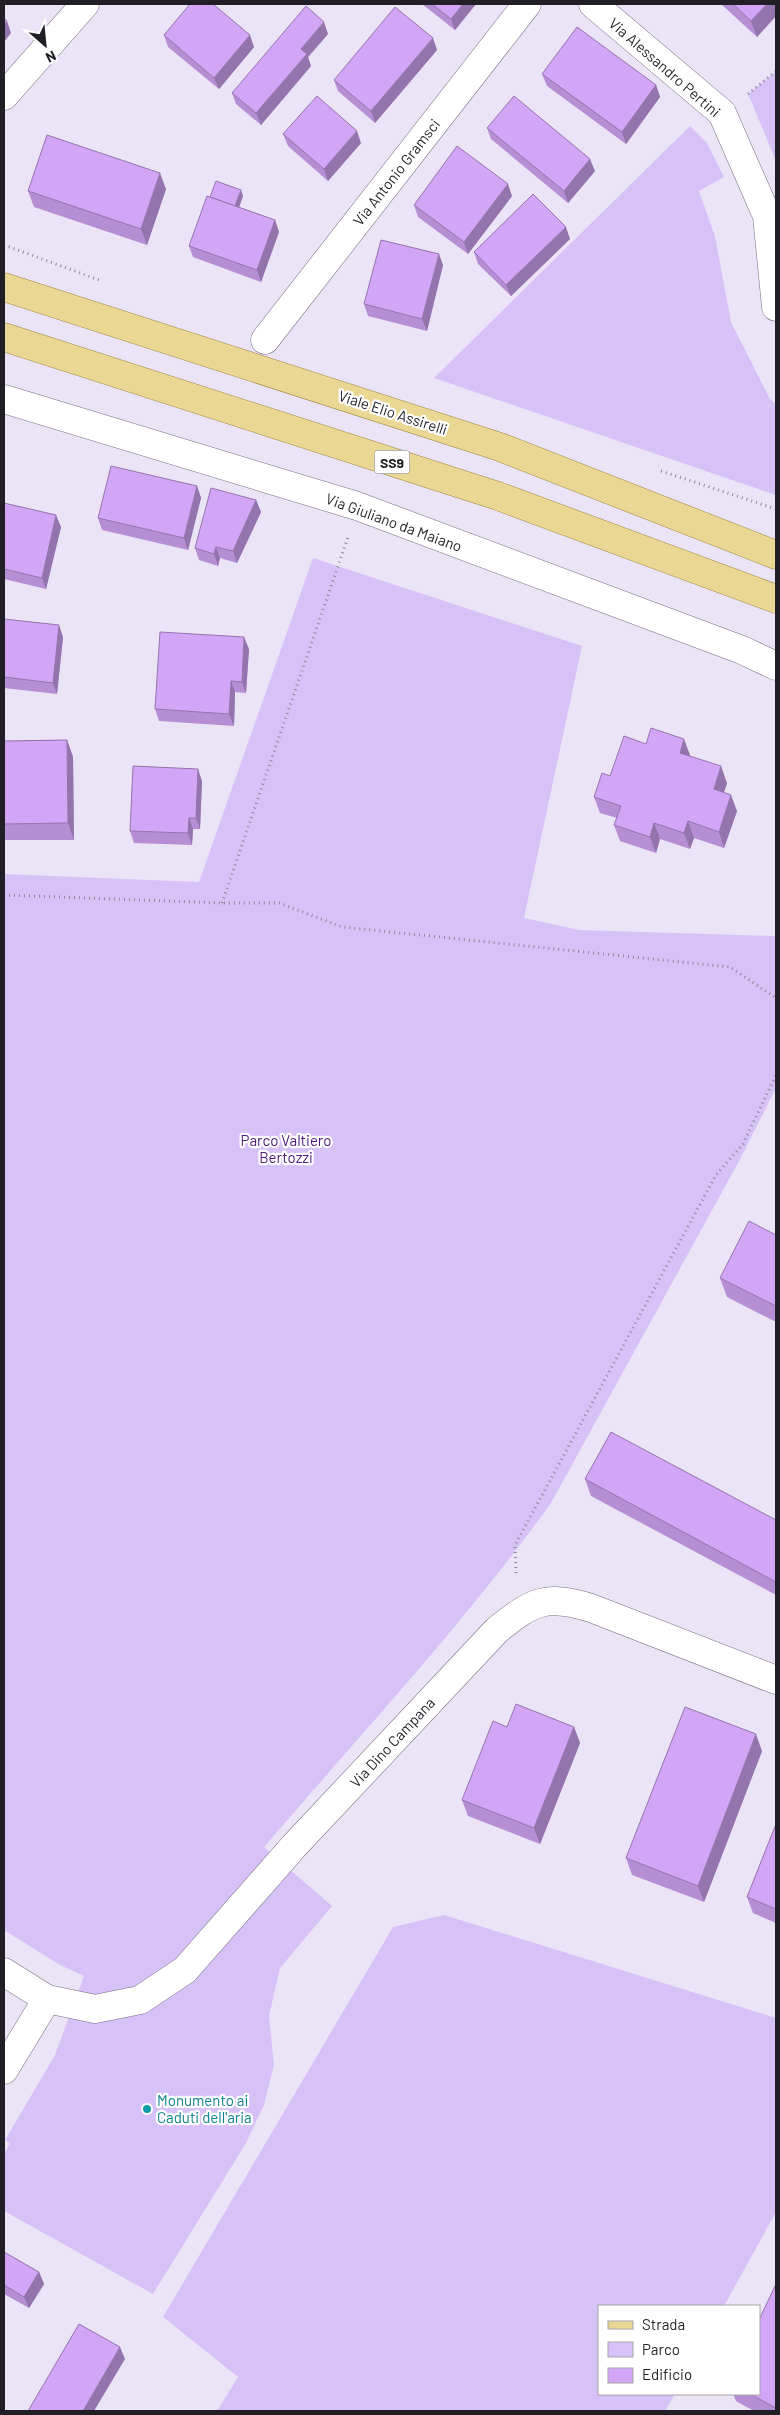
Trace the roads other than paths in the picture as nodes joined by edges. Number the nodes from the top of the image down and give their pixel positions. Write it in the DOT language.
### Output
graph roads {
  1 [pos="85,4"];
  2 [pos="526,4"];
  3 [pos="593,4"];
  4 [pos="4,96"];
  5 [pos="4,287"];
  6 [pos="776,307"];
  7 [pos="4,337"];
  8 [pos="265,340"];
  9 [pos="4,399"];
  10 [pos="776,555"];
  11 [pos="776,599"];
  12 [pos="776,666"];
  13 [pos="776,1680"];
  14 [pos="4,1972"];
  15 [pos="48,1999"];
  16 [pos="6,2065"];
  1 -- 4 [label="street"];
  2 -- 8 [label="street, Via Antonio Gramsci"];
  3 -- 6 [label="street, Via Alessandro Pertini"];
  5 -- 10 [label="main road, Viale Elio Assirelli"];
  7 -- 11 [label="main road, SS9"];
  9 -- 12 [label="street, Via Giuliano da Maiano"];
  13 -- 15 [label="street, Via Dino Campana"];
  14 -- 15 [label="street, Via Dino Campana"];
  15 -- 16 [label="street"];
}
